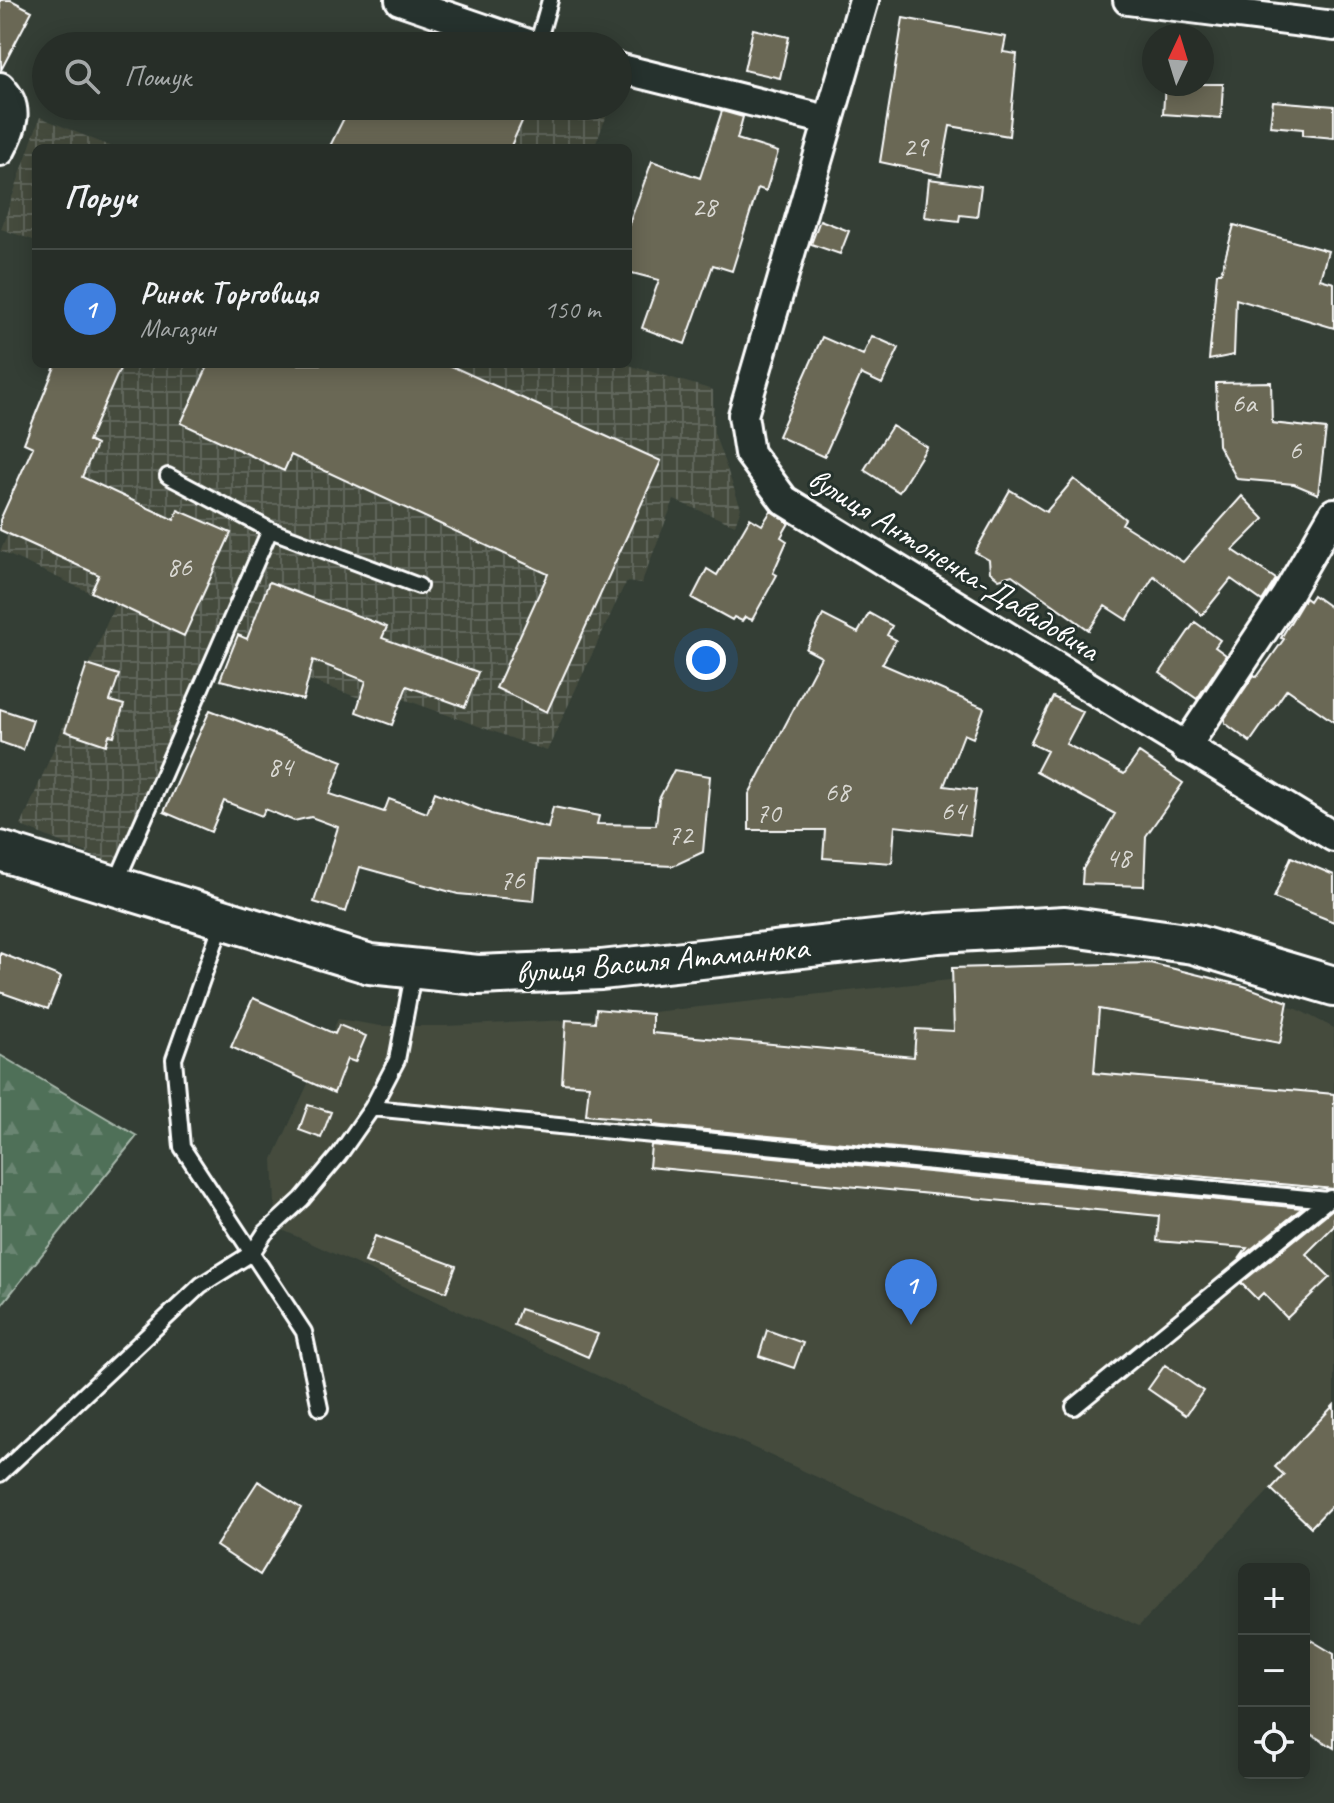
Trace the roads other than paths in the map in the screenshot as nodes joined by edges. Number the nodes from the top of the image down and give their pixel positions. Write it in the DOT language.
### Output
graph roads {
  1 [pos="400,0"];
  2 [pos="550,0"];
  3 [pos="864,0"];
  4 [pos="1128,0"];
  5 [pos="1334,26"];
  6 [pos="494,32"];
  7 [pos="540,32"];
  8 [pos="632,71"];
  9 [pos="0,87"];
  10 [pos="827,120"];
  11 [pos="0,151"];
  12 [pos="168,476"];
  13 [pos="1334,513"];
  14 [pos="270,530"];
  15 [pos="419,586"];
  16 [pos="1185,748"];
  17 [pos="1334,837"];
  18 [pos="0,851"];
  19 [pos="114,887"];
  20 [pos="223,920"];
  21 [pos="414,968"];
  22 [pos="1334,986"];
  23 [pos="372,1108"];
  24 [pos="1331,1198"];
  25 [pos="252,1253"];
  26 [pos="1074,1407"];
  27 [pos="320,1408"];
  28 [pos="0,1474"];
  1 -- 6 [label="street"];
  2 -- 7 [label="lane"];
  3 -- 10 [label="street, вулиця Антоненка-Давидовича"];
  4 -- 5 [label="street"];
  8 -- 10 [label="street"];
  9 -- 11 [label="street"];
  10 -- 16 [label="street, вулиця Антоненка-Давидовича"];
  12 -- 14 [label="lane"];
  13 -- 16 [label="street"];
  14 -- 15 [label="lane"];
  14 -- 19 [label="lane"];
  16 -- 17 [label="street, вулиця Антоненка-Давидовича"];
  18 -- 19 [label="street, вулиця Василя Атаманюка"];
  19 -- 20 [label="street, вулиця Василя Атаманюка"];
  20 -- 21 [label="street, вулиця Василя Атаманюка"];
  20 -- 25 [label="lane"];
  21 -- 22 [label="street, вулиця Василя Атаманюка"];
  21 -- 23 [label="lane"];
  23 -- 24 [label="lane"];
  23 -- 25 [label="lane"];
  24 -- 26 [label="lane"];
  25 -- 27 [label="lane"];
  25 -- 28 [label="lane"];
}
